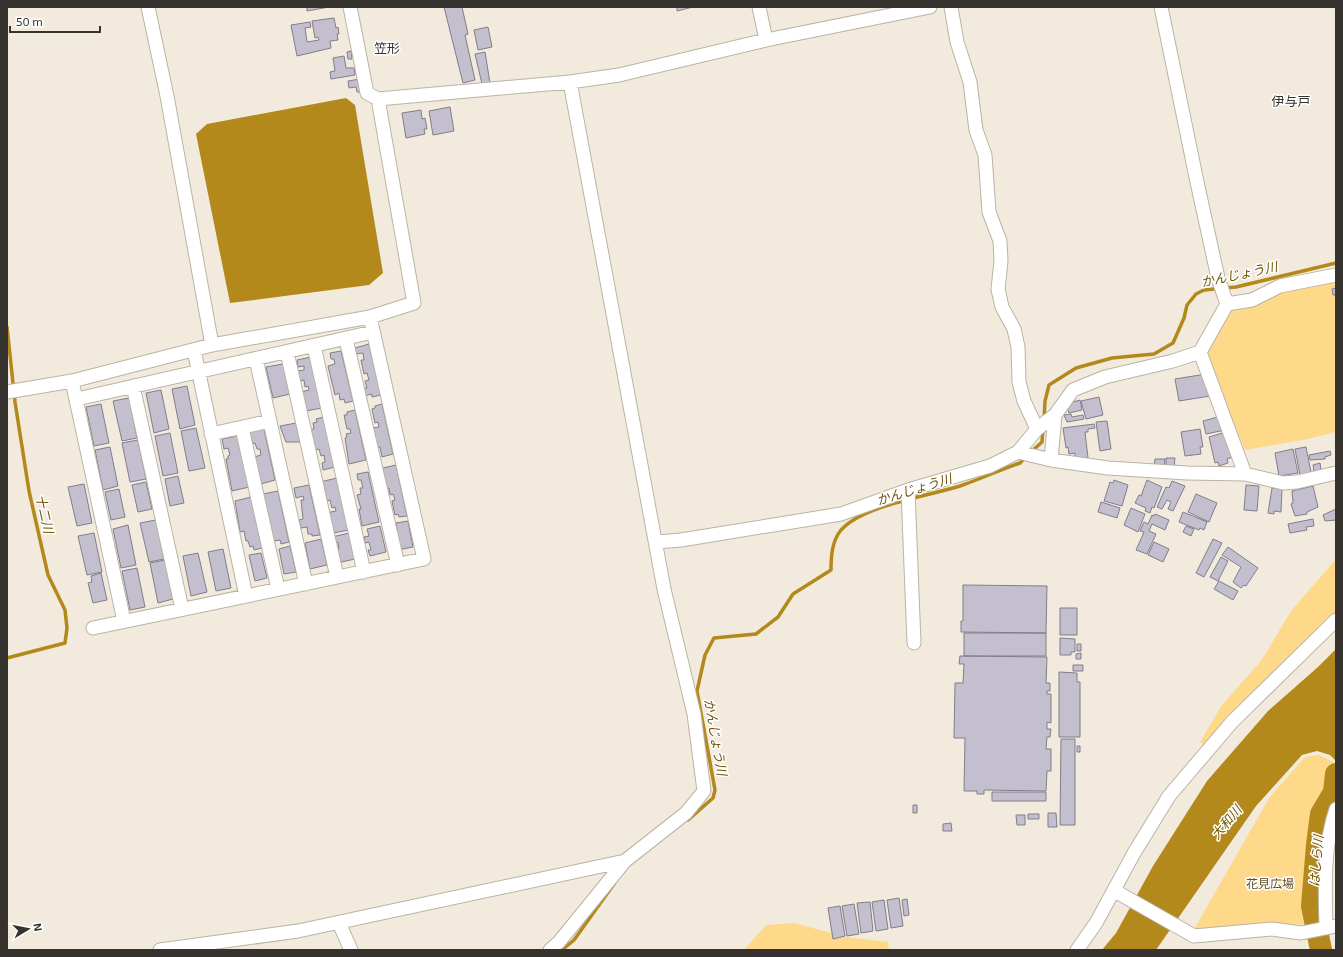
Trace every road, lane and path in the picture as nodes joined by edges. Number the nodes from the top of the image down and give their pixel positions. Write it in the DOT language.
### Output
graph roads {
  1 [pos="148,7"];
  2 [pos="350,7"];
  3 [pos="759,7"];
  4 [pos="930,7"];
  5 [pos="951,7"];
  6 [pos="1161,7"];
  7 [pos="766,40"];
  8 [pos="570,82"];
  9 [pos="378,99"];
  10 [pos="1336,275"];
  11 [pos="1227,304"];
  12 [pos="370,317"];
  13 [pos="373,332"];
  14 [pos="346,338"];
  15 [pos="212,345"];
  16 [pos="314,346"];
  17 [pos="194,350"];
  18 [pos="287,352"];
  19 [pos="1200,352"];
  20 [pos="256,360"];
  21 [pos="198,373"];
  22 [pos="72,381"];
  23 [pos="133,386"];
  24 [pos="7,392"];
  25 [pos="78,399"];
  26 [pos="1055,415"];
  27 [pos="270,421"];
  28 [pos="242,428"];
  29 [pos="1037,429"];
  30 [pos="211,434"];
  31 [pos="1018,452"];
  32 [pos="1051,460"];
  33 [pos="1336,473"];
  34 [pos="1245,474"];
  35 [pos="908,490"];
  36 [pos="656,542"];
  37 [pos="398,565"];
  38 [pos="364,572"];
  39 [pos="337,577"];
  40 [pos="306,584"];
  41 [pos="278,589"];
  42 [pos="246,596"];
  43 [pos="182,609"];
  44 [pos="1336,620"];
  45 [pos="124,621"];
  46 [pos="93,628"];
  47 [pos="914,643"];
  48 [pos="1336,809"];
  49 [pos="624,861"];
  50 [pos="1118,892"];
  51 [pos="339,923"];
  52 [pos="1331,927"];
  53 [pos="160,950"];
  54 [pos="351,950"];
  55 [pos="550,950"];
  56 [pos="1077,950"];
  1 -- 15 [label="street"];
  2 -- 9 [label="street"];
  3 -- 7 [label="street"];
  4 -- 7 [label="street"];
  5 -- 29 [label="street"];
  6 -- 11 [label="street"];
  7 -- 8 [label="street"];
  8 -- 9 [label="street"];
  8 -- 36 [label="street"];
  9 -- 12 [label="street"];
  10 -- 11 [label="street"];
  11 -- 19 [label="street"];
  12 -- 13 [label="street"];
  12 -- 15 [label="street"];
  13 -- 14 [label="street"];
  13 -- 37 [label="street"];
  14 -- 16 [label="street"];
  14 -- 37 [label="street"];
  15 -- 17 [label="street"];
  16 -- 18 [label="street"];
  16 -- 38 [label="street"];
  17 -- 21 [label="street"];
  17 -- 22 [label="street"];
  18 -- 20 [label="street"];
  18 -- 39 [label="street"];
  19 -- 26 [label="street"];
  19 -- 34 [label="street"];
  20 -- 21 [label="street"];
  20 -- 27 [label="street"];
  21 -- 23 [label="street"];
  21 -- 30 [label="street"];
  22 -- 24 [label="street"];
  22 -- 25 [label="street"];
  23 -- 25 [label="street"];
  23 -- 43 [label="street"];
  25 -- 45 [label="street"];
  26 -- 29 [label="street"];
  26 -- 32 [label="street"];
  27 -- 28 [label="street"];
  27 -- 40 [label="street"];
  28 -- 30 [label="street"];
  28 -- 41 [label="street"];
  29 -- 31 [label="street"];
  30 -- 42 [label="street"];
  31 -- 32 [label="street"];
  31 -- 35 [label="street"];
  32 -- 34 [label="street"];
  33 -- 34 [label="street"];
  35 -- 36 [label="street"];
  35 -- 47 [label="street"];
  36 -- 49 [label="street"];
  37 -- 38 [label="street"];
  38 -- 39 [label="street"];
  39 -- 40 [label="street"];
  40 -- 41 [label="street"];
  41 -- 42 [label="street"];
  42 -- 43 [label="street"];
  43 -- 45 [label="street"];
  44 -- 50 [label="street"];
  45 -- 46 [label="street"];
  48 -- 52 [label="street"];
  49 -- 51 [label="street"];
  49 -- 55 [label="street"];
  50 -- 52 [label="street"];
  50 -- 56 [label="street"];
  51 -- 53 [label="street"];
  51 -- 54 [label="street"];
}
